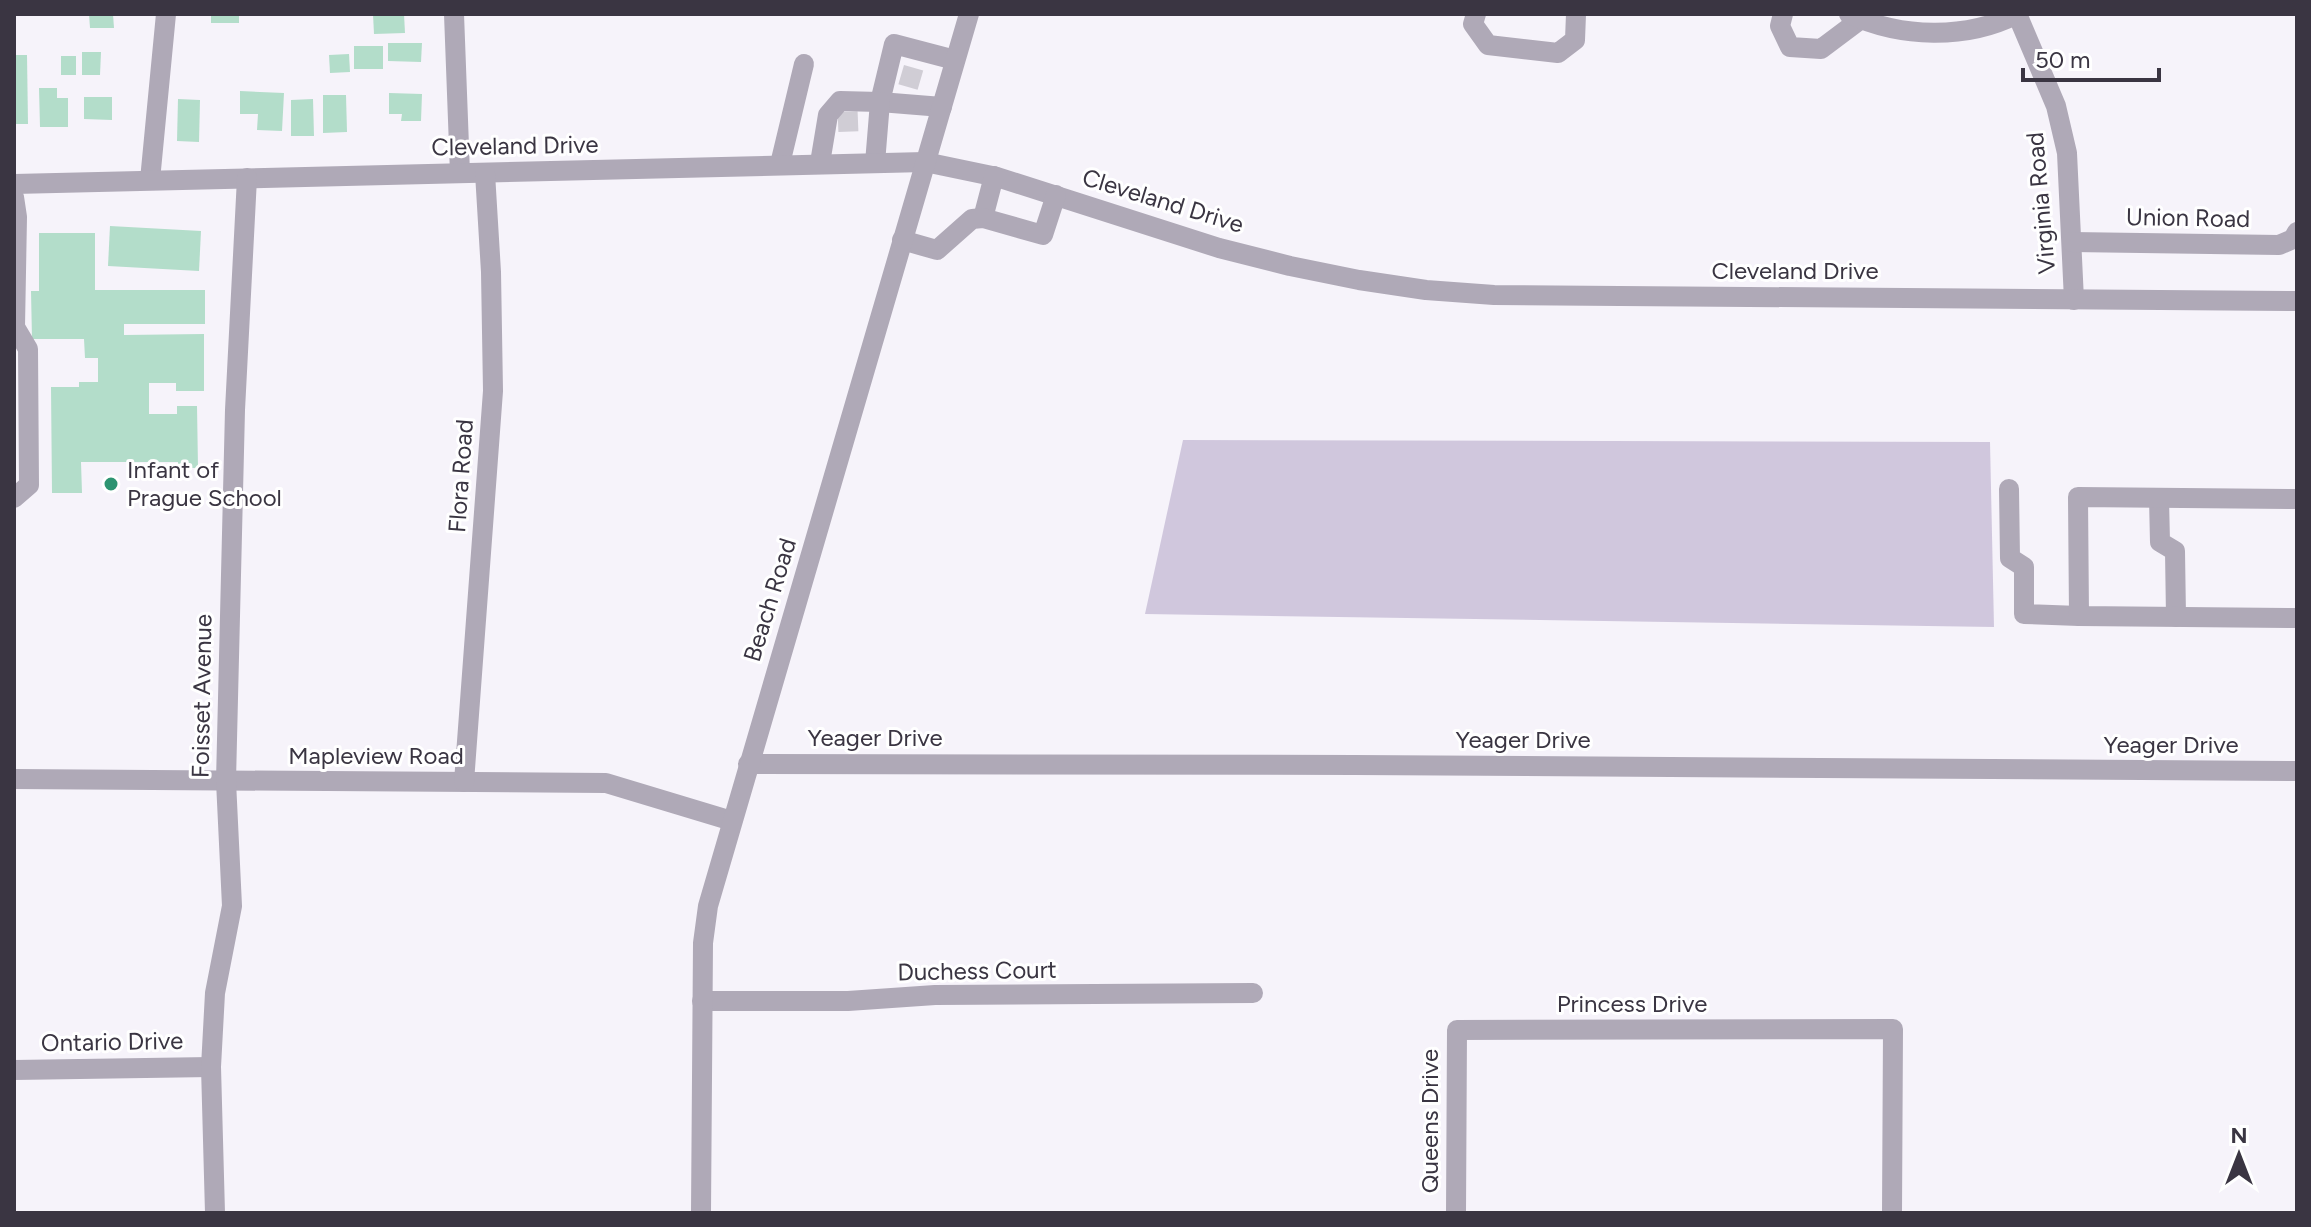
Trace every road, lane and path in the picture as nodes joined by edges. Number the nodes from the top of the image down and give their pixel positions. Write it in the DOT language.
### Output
graph roads {
  1 [pos="166,14"];
  2 [pos="454,14"];
  3 [pos="969,14"];
  4 [pos="1476,14"];
  5 [pos="1576,14"];
  6 [pos="1783,14"];
  7 [pos="2017,14"];
  8 [pos="1855,17"];
  9 [pos="955,60"];
  10 [pos="804,64"];
  11 [pos="942,107"];
  12 [pos="874,115"];
  13 [pos="925,162"];
  14 [pos="820,163"];
  15 [pos="875,163"];
  16 [pos="780,164"];
  17 [pos="460,173"];
  18 [pos="485,173"];
  19 [pos="994,176"];
  20 [pos="247,178"];
  21 [pos="150,180"];
  22 [pos="15,195"];
  23 [pos="1056,195"];
  24 [pos="983,218"];
  25 [pos="2297,232"];
  26 [pos="902,240"];
  27 [pos="2072,242"];
  28 [pos="2074,300"];
  29 [pos="2297,301"];
  30 [pos="2009,489"];
  31 [pos="14,498"];
  32 [pos="2159,498"];
  33 [pos="2297,499"];
  34 [pos="2079,616"];
  35 [pos="2176,617"];
  36 [pos="2297,618"];
  37 [pos="748,764"];
  38 [pos="2297,771"];
  39 [pos="14,779"];
  40 [pos="226,781"];
  41 [pos="464,782"];
  42 [pos="732,821"];
  43 [pos="1253,993"];
  44 [pos="702,1001"];
  45 [pos="1457,1030"];
  46 [pos="211,1067"];
  47 [pos="14,1070"];
  48 [pos="215,1213"];
  49 [pos="701,1213"];
  50 [pos="1456,1213"];
  51 [pos="1892,1213"];
  1 -- 21 [label="street"];
  2 -- 17 [label="street"];
  3 -- 9 [label="street, Beach Road"];
  4 -- 5 [label="street"];
  6 -- 8 [label="street"];
  7 -- 8 [label="street"];
  7 -- 27 [label="street, Virginia Road"];
  9 -- 11 [label="street, Beach Road"];
  9 -- 12 [label="street"];
  10 -- 16 [label="street"];
  11 -- 12 [label="street"];
  11 -- 13 [label="street, Beach Road"];
  12 -- 14 [label="street"];
  12 -- 15 [label="street"];
  13 -- 15 [label="street, Cleveland Drive"];
  13 -- 19 [label="street, Cleveland Drive"];
  13 -- 26 [label="street, Beach Road"];
  14 -- 15 [label="street, Cleveland Drive"];
  14 -- 16 [label="street, Cleveland Drive"];
  16 -- 18 [label="street, Cleveland Drive"];
  17 -- 18 [label="street, Cleveland Drive"];
  17 -- 20 [label="street, Cleveland Drive"];
  18 -- 41 [label="street, Flora Road"];
  19 -- 23 [label="street, Cleveland Drive"];
  19 -- 24 [label="street"];
  20 -- 21 [label="street, Cleveland Drive"];
  20 -- 40 [label="street, Foisset Avenue"];
  21 -- 22 [label="street, Cleveland Drive"];
  22 -- 31 [label="street"];
  23 -- 24 [label="street"];
  23 -- 28 [label="street, Cleveland Drive"];
  24 -- 26 [label="street"];
  25 -- 27 [label="street, Union Road"];
  26 -- 37 [label="street, Beach Road"];
  27 -- 28 [label="street, Virginia Road"];
  28 -- 29 [label="street, Cleveland Drive"];
  30 -- 34 [label="street"];
  32 -- 33 [label="street"];
  32 -- 34 [label="street"];
  32 -- 35 [label="street"];
  34 -- 35 [label="street"];
  35 -- 36 [label="street"];
  37 -- 38 [label="street, Yeager Drive"];
  37 -- 42 [label="street, Beach Road"];
  39 -- 40 [label="street, Mapleview Road"];
  40 -- 41 [label="street, Mapleview Road"];
  40 -- 46 [label="street, Foisset Avenue"];
  41 -- 42 [label="street, Mapleview Road"];
  42 -- 44 [label="street, Beach Road"];
  43 -- 44 [label="street, Duchess Court"];
  44 -- 49 [label="street, Beach Road"];
  45 -- 50 [label="street, Queens Drive"];
  45 -- 51 [label="street, Princess Drive"];
  46 -- 47 [label="street, Ontario Drive"];
  46 -- 48 [label="street, Foisset Avenue"];
}
